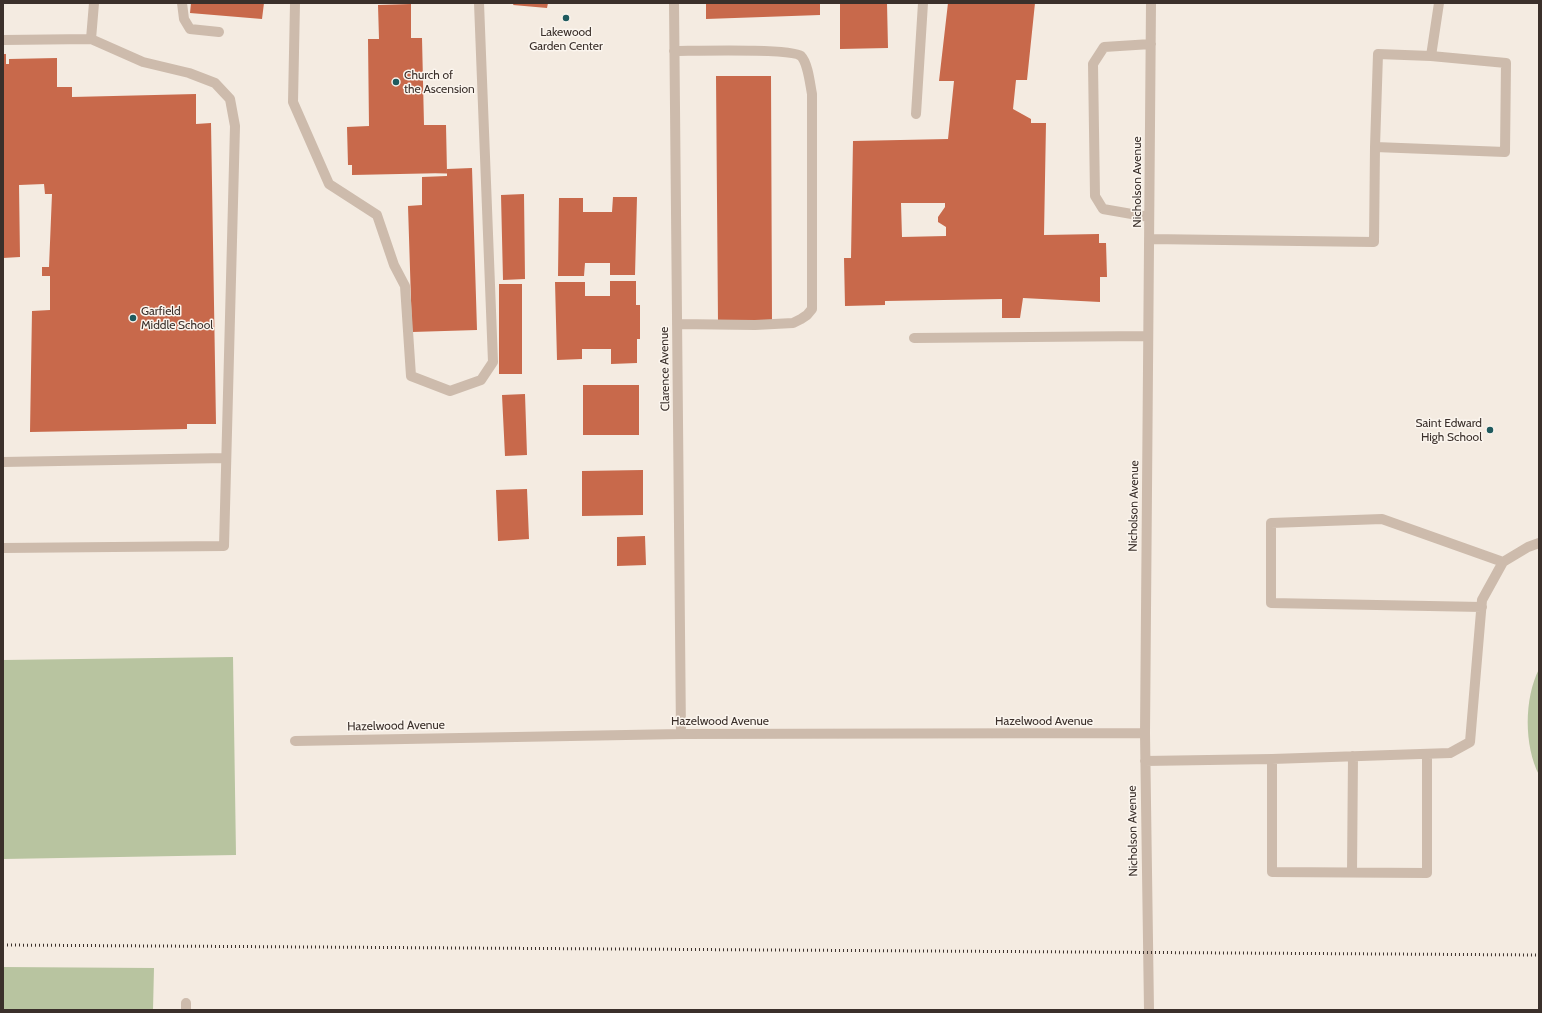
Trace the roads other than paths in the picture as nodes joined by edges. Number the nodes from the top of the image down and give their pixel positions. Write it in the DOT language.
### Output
graph roads {
  1 [pos="94,3"];
  2 [pos="182,3"];
  3 [pos="295,3"];
  4 [pos="479,3"];
  5 [pos="674,3"];
  6 [pos="923,3"];
  7 [pos="1151,3"];
  8 [pos="1439,3"];
  9 [pos="218,32"];
  10 [pos="91,39"];
  11 [pos="3,40"];
  12 [pos="1151,44"];
  13 [pos="674,51"];
  14 [pos="1431,56"];
  15 [pos="916,114"];
  16 [pos="1375,147"];
  17 [pos="1149,217"];
  18 [pos="1149,239"];
  19 [pos="677,324"];
  20 [pos="1148,336"];
  21 [pos="914,338"];
  22 [pos="226,458"];
  23 [pos="3,462"];
  24 [pos="1539,543"];
  25 [pos="3,548"];
  26 [pos="1503,562"];
  27 [pos="1482,607"];
  28 [pos="1145,733"];
  29 [pos="681,734"];
  30 [pos="295,741"];
  31 [pos="1426,755"];
  32 [pos="1353,756"];
  33 [pos="1272,759"];
  34 [pos="1145,761"];
  35 [pos="1352,872"];
  36 [pos="1149,1010"];
  1 -- 10 [label="street"];
  2 -- 9 [label="street"];
  3 -- 4 [label="street"];
  5 -- 13 [label="street, Clarence Avenue"];
  6 -- 15 [label="street"];
  7 -- 12 [label="street, Nicholson Avenue"];
  8 -- 14 [label="street"];
  10 -- 11 [label="street"];
  10 -- 22 [label="street"];
  12 -- 17 [label="street, Nicholson Avenue"];
  12 -- 17 [label="street"];
  13 -- 19 [label="street, Clarence Avenue"];
  13 -- 19 [label="street"];
  14 -- 16 [label="street"];
  14 -- 16 [label="street"];
  16 -- 18 [label="street"];
  17 -- 18 [label="street, Nicholson Avenue"];
  18 -- 20 [label="street, Nicholson Avenue"];
  19 -- 29 [label="street, Clarence Avenue"];
  20 -- 21 [label="street"];
  20 -- 28 [label="street, Nicholson Avenue"];
  22 -- 23 [label="street"];
  22 -- 25 [label="street"];
  24 -- 26 [label="street"];
  26 -- 27 [label="street"];
  26 -- 27 [label="street"];
  27 -- 31 [label="street"];
  28 -- 29 [label="street, Hazelwood Avenue"];
  28 -- 34 [label="street, Nicholson Avenue"];
  29 -- 30 [label="street, Hazelwood Avenue"];
  31 -- 32 [label="street"];
  31 -- 35 [label="street"];
  32 -- 33 [label="street"];
  32 -- 35 [label="street"];
  33 -- 34 [label="street"];
  33 -- 35 [label="street"];
  34 -- 36 [label="street, Nicholson Avenue"];
}
